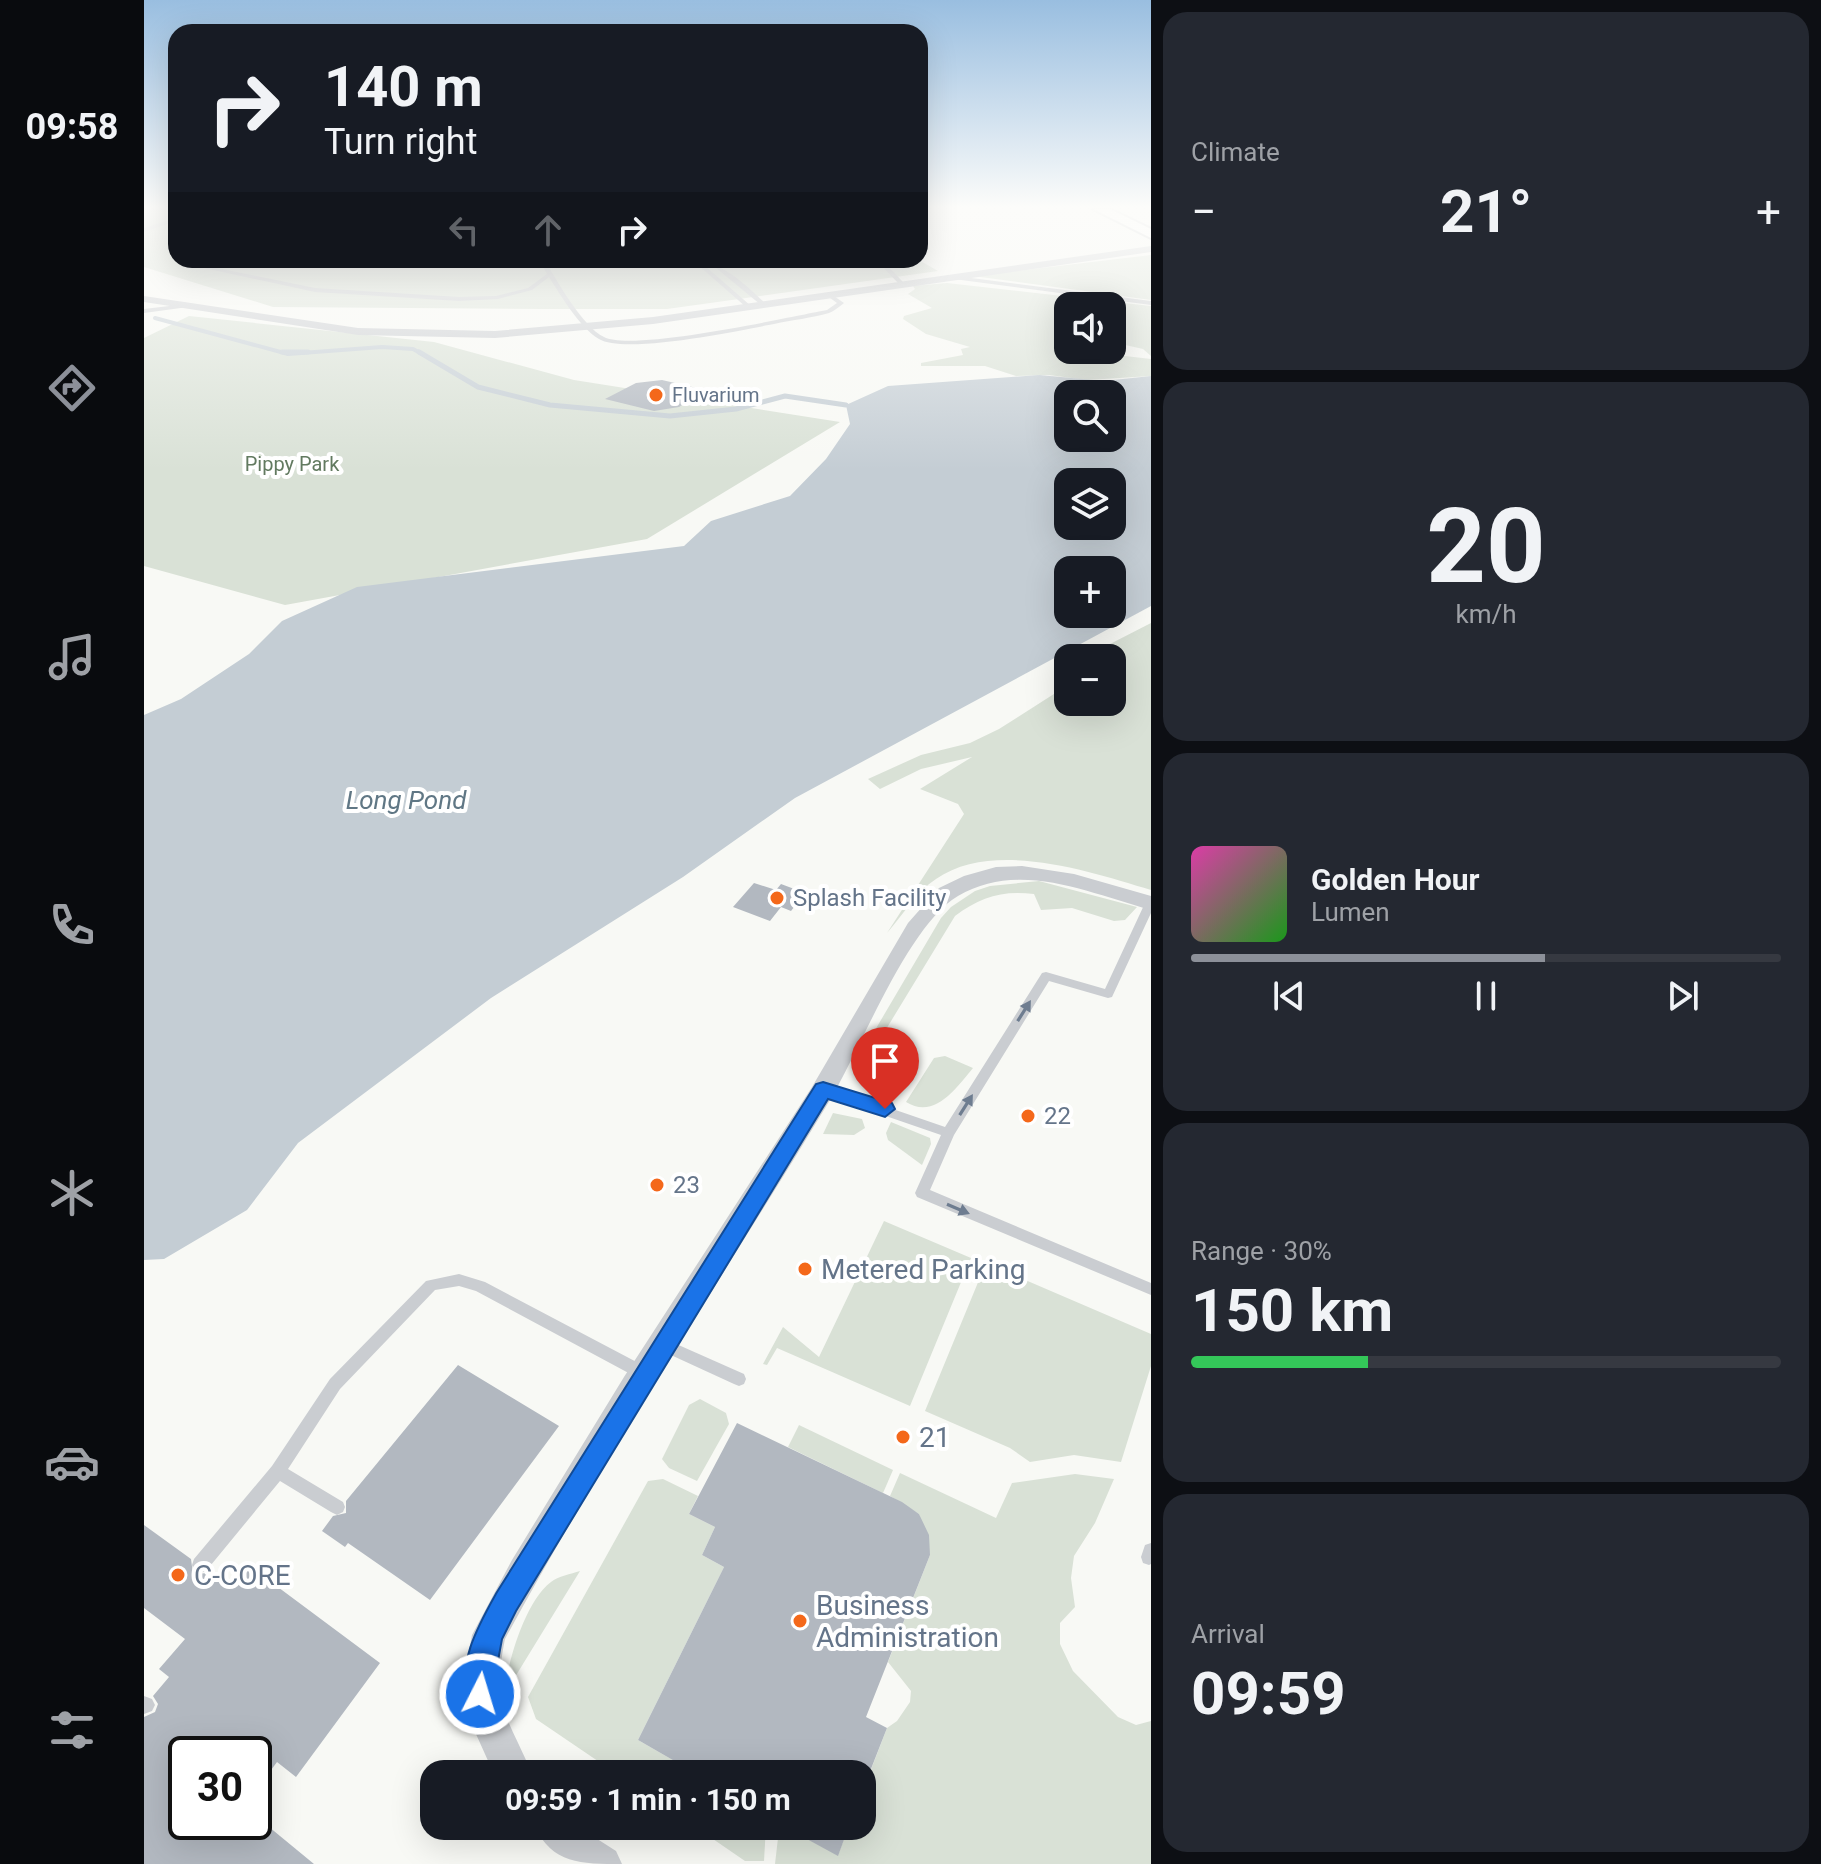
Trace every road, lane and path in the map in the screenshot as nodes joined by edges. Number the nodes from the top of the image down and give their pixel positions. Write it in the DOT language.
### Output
graph roads {
  1 [pos="411,296"];
  2 [pos="504,296"];
  3 [pos="567,296"];
  4 [pos="736,296"];
  5 [pos="753,296"];
  6 [pos="815,296"];
  7 [pos="831,296"];
  8 [pos="1096,296"];
  9 [pos="144,299"];
  10 [pos="1151,303"];
  11 [pos="763,304"];
  12 [pos="186,306"];
  13 [pos="748,306"];
  14 [pos="144,311"];
  15 [pos="591,327"];
  16 [pos="1150,903"];
  17 [pos="823,1090"];
  18 [pos="948,1133"];
  19 [pos="1151,1289"];
  20 [pos="664,1345"];
  21 [pos="645,1374"];
  22 [pos="739,1379"];
  23 [pos="278,1471"];
  24 [pos="337,1507"];
  25 [pos="200,1565"];
  26 [pos="507,1760"];
  27 [pos="565,1840"];
  28 [pos="603,1864"];
  1 -- 2 [label="lane"];
  3 -- 15 [label="lane"];
  4 -- 13 [label="lane"];
  5 -- 11 [label="lane"];
  6 -- 11 [label="street"];
  7 -- 15 [label="lane"];
  8 -- 10 [label="lane"];
  9 -- 12 [label="street"];
  11 -- 13 [label="street"];
  12 -- 14 [label="lane"];
  12 -- 15 [label="street"];
  13 -- 15 [label="street"];
  16 -- 17 [label="street"];
  18 -- 16 [label="lane, one-way"];
  17 -- 18 [label="lane"];
  17 -- 20 [label="street"];
  18 -- 19 [label="lane, one-way"];
  20 -- 21 [label="street"];
  20 -- 22 [label="lane"];
  21 -- 23 [label="lane"];
  21 -- 26 [label="street"];
  23 -- 24 [label="lane"];
  23 -- 25 [label="lane"];
  27 -- 28 [label="street"];
}
